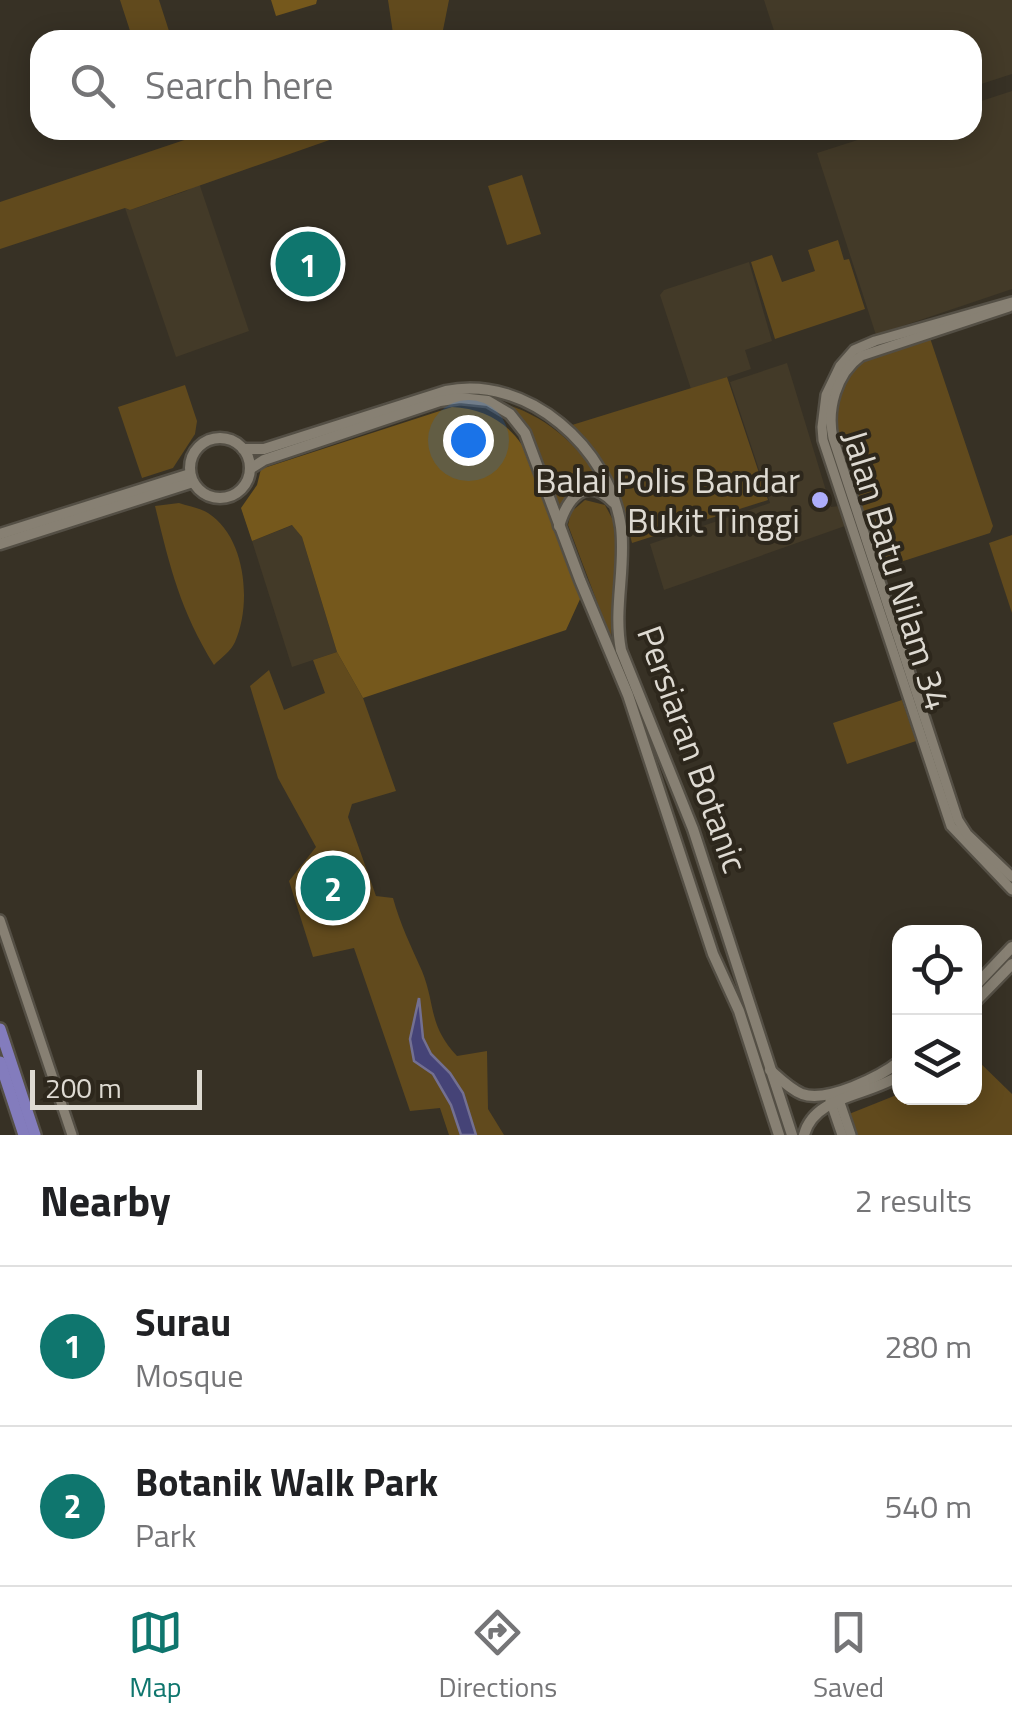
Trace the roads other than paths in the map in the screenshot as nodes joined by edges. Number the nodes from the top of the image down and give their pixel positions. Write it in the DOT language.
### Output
graph roads {
  1 [pos="1012,304"];
  2 [pos="994,306"];
  3 [pos="978,319"];
  4 [pos="948,320"];
  5 [pos="842,380"];
  6 [pos="828,390"];
  7 [pos="831,409"];
  8 [pos="244,449"];
  9 [pos="250,469"];
  10 [pos="192,478"];
  11 [pos="617,506"];
  12 [pos="559,526"];
  13 [pos="0,534"];
  14 [pos="0,544"];
  15 [pos="872,577"];
  16 [pos="928,735"];
  17 [pos="924,747"];
  18 [pos="936,756"];
  19 [pos="700,849"];
  20 [pos="983,850"];
  21 [pos="680,855"];
  22 [pos="995,861"];
  23 [pos="983,862"];
  24 [pos="1012,876"];
  25 [pos="1012,890"];
  26 [pos="0,920"];
  27 [pos="1012,947"];
  28 [pos="1012,964"];
  29 [pos="982,979"];
  30 [pos="982,995"];
  31 [pos="0,1030"];
  32 [pos="0,1062"];
  33 [pos="892,1066"];
  34 [pos="769,1069"];
  35 [pos="892,1079"];
  36 [pos="834,1098"];
  37 [pos="24,1135"];
  38 [pos="35,1135"];
  39 [pos="72,1135"];
  40 [pos="780,1135"];
  41 [pos="792,1135"];
  42 [pos="804,1135"];
  43 [pos="842,1135"];
  44 [pos="851,1135"];
  1 -- 2 [label="street, Jalan Batu Nilam 34"];
  1 -- 3 [label="street, Jalan Batu Nilam 34"];
  2 -- 3 [label="street"];
  2 -- 4 [label="street, Jalan Batu Nilam 34"];
  3 -- 4 [label="street"];
  3 -- 5 [label="street, Jalan Batu Nilam 34"];
  4 -- 6 [label="street, Jalan Batu Nilam 34"];
  5 -- 6 [label="street"];
  5 -- 7 [label="street, Jalan Batu Nilam 34"];
  6 -- 7 [label="street"];
  6 -- 15 [label="street, Jalan Batu Nilam 34"];
  7 -- 15 [label="street, Jalan Batu Nilam 34"];
  8 -- 9 [label="main road"];
  8 -- 10 [label="main road"];
  8 -- 11 [label="main road, Persiaran Botanic"];
  9 -- 10 [label="main road"];
  9 -- 12 [label="main road, Persiaran Botanic"];
  10 -- 13 [label="main road"];
  10 -- 14 [label="main road"];
  11 -- 12 [label="main road"];
  11 -- 19 [label="main road, Persiaran Botanic"];
  12 -- 21 [label="main road, Persiaran Botanic"];
  15 -- 16 [label="street, Jalan Batu Nilam 34"];
  15 -- 17 [label="street, Jalan Batu Nilam 34"];
  16 -- 17 [label="street"];
  16 -- 18 [label="street, Jalan Batu Nilam 34"];
  17 -- 18 [label="street"];
  17 -- 23 [label="street, Jalan Batu Nilam 34"];
  18 -- 20 [label="street, Jalan Batu Nilam 34"];
  19 -- 21 [label="main road"];
  19 -- 34 [label="main road, Persiaran Botanic"];
  20 -- 22 [label="street, Jalan Batu Nilam 34"];
  20 -- 23 [label="street"];
  21 -- 40 [label="main road, Persiaran Botanic"];
  22 -- 23 [label="street"];
  22 -- 24 [label="street, Jalan Batu Nilam 34"];
  23 -- 25 [label="street, Jalan Batu Nilam 34"];
  26 -- 39 [label="street"];
  27 -- 29 [label="main road"];
  28 -- 30 [label="main road"];
  31 -- 38 [label="main road"];
  32 -- 37 [label="main road"];
  33 -- 36 [label="main road"];
  34 -- 36 [label="main road"];
  34 -- 41 [label="main road, Persiaran Botanic"];
  35 -- 36 [label="main road"];
  36 -- 42 [label="main road"];
  36 -- 43 [label="street"];
  36 -- 44 [label="street"];
}
